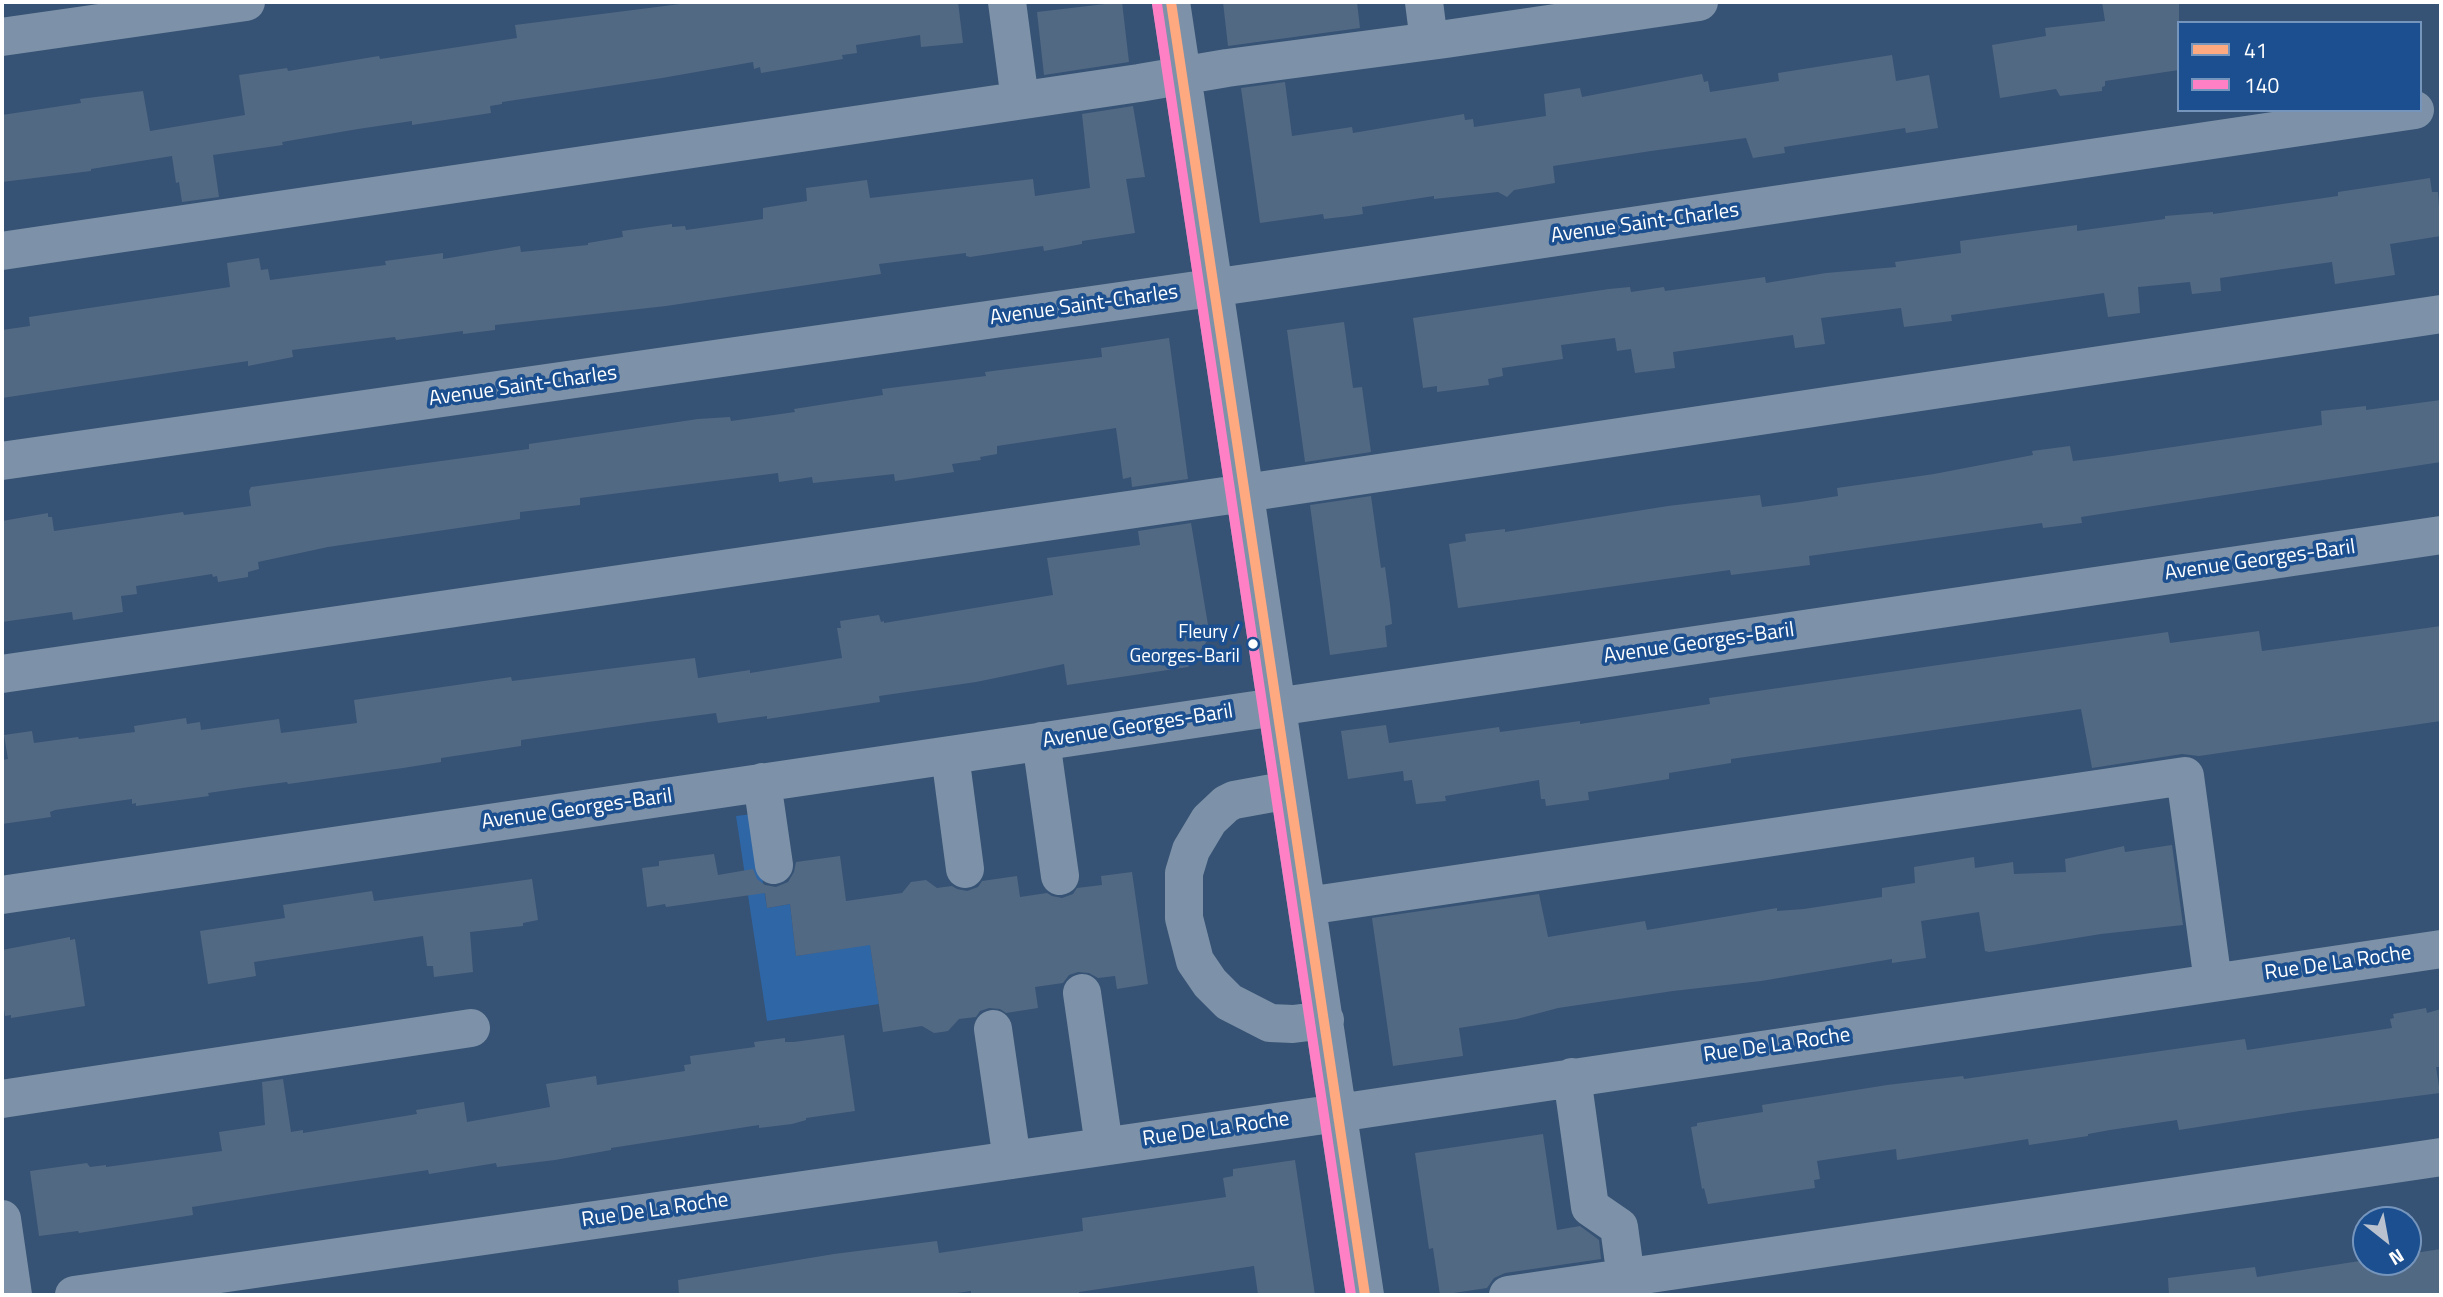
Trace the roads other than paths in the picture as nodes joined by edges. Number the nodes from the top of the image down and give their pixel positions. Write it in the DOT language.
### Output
graph roads {
  1 [pos="246,2"];
  2 [pos="1007,2"];
  3 [pos="1171,2"];
  4 [pos="1423,2"];
  5 [pos="1699,2"];
  6 [pos="2,37"];
  7 [pos="1429,41"];
  8 [pos="1183,75"];
  9 [pos="1020,100"];
  10 [pos="2441,106"];
  11 [pos="2422,109"];
  12 [pos="2401,112"];
  13 [pos="2,250"];
  14 [pos="1214,287"];
  15 [pos="2441,314"];
  16 [pos="2,461"];
  17 [pos="1245,493"];
  18 [pos="2441,535"];
  19 [pos="2,674"];
  20 [pos="1277,706"];
  21 [pos="1041,741"];
  22 [pos="950,755"];
  23 [pos="762,782"];
  24 [pos="1289,790"];
  25 [pos="774,865"];
  26 [pos="965,869"];
  27 [pos="1060,876"];
  28 [pos="2,895"];
  29 [pos="1307,906"];
  30 [pos="2441,948"];
  31 [pos="2213,982"];
  32 [pos="1082,993"];
  33 [pos="1325,1020"];
  34 [pos="471,1028"];
  35 [pos="993,1029"];
  36 [pos="1573,1077"];
  37 [pos="2,1099"];
  38 [pos="1338,1112"];
  39 [pos="1104,1146"];
  40 [pos="2441,1157"];
  41 [pos="1012,1160"];
  42 [pos="2,1219"];
  43 [pos="1626,1278"];
  44 [pos="1677,1283"];
  45 [pos="13,1295"];
  46 [pos="74,1295"];
  47 [pos="1365,1295"];
  48 [pos="1508,1295"];
  1 -- 6 [label="street"];
  2 -- 9 [label="street"];
  3 -- 8 [label="street"];
  4 -- 7 [label="street"];
  5 -- 7 [label="street"];
  7 -- 8 [label="street"];
  8 -- 9 [label="street"];
  8 -- 14 [label="street"];
  9 -- 13 [label="street"];
  10 -- 11 [label="street"];
  12 -- 14 [label="street, Avenue Saint-Charles"];
  14 -- 16 [label="street, Avenue Saint-Charles"];
  14 -- 17 [label="street"];
  15 -- 17 [label="street"];
  17 -- 19 [label="street"];
  17 -- 20 [label="street"];
  18 -- 20 [label="street, Avenue Georges-Baril"];
  20 -- 21 [label="street, Avenue Georges-Baril"];
  20 -- 24 [label="street"];
  21 -- 22 [label="street, Avenue Georges-Baril"];
  21 -- 27 [label="street"];
  22 -- 23 [label="street, Avenue Georges-Baril"];
  22 -- 26 [label="street"];
  23 -- 25 [label="street"];
  23 -- 28 [label="street, Avenue Georges-Baril"];
  24 -- 29 [label="street"];
  24 -- 33 [label="street"];
  29 -- 31 [label="street"];
  29 -- 33 [label="street"];
  30 -- 31 [label="street, Rue De La Roche"];
  31 -- 36 [label="street, Rue De La Roche"];
  32 -- 39 [label="street"];
  33 -- 38 [label="street"];
  34 -- 37 [label="street"];
  35 -- 41 [label="street"];
  36 -- 38 [label="street, Rue De La Roche"];
  36 -- 43 [label="street"];
  38 -- 39 [label="street, Rue De La Roche"];
  38 -- 47 [label="street"];
  39 -- 41 [label="street, Rue De La Roche"];
  40 -- 44 [label="street"];
  41 -- 46 [label="street, Rue De La Roche"];
  42 -- 45 [label="street"];
  43 -- 44 [label="street"];
  43 -- 48 [label="street"];
}
